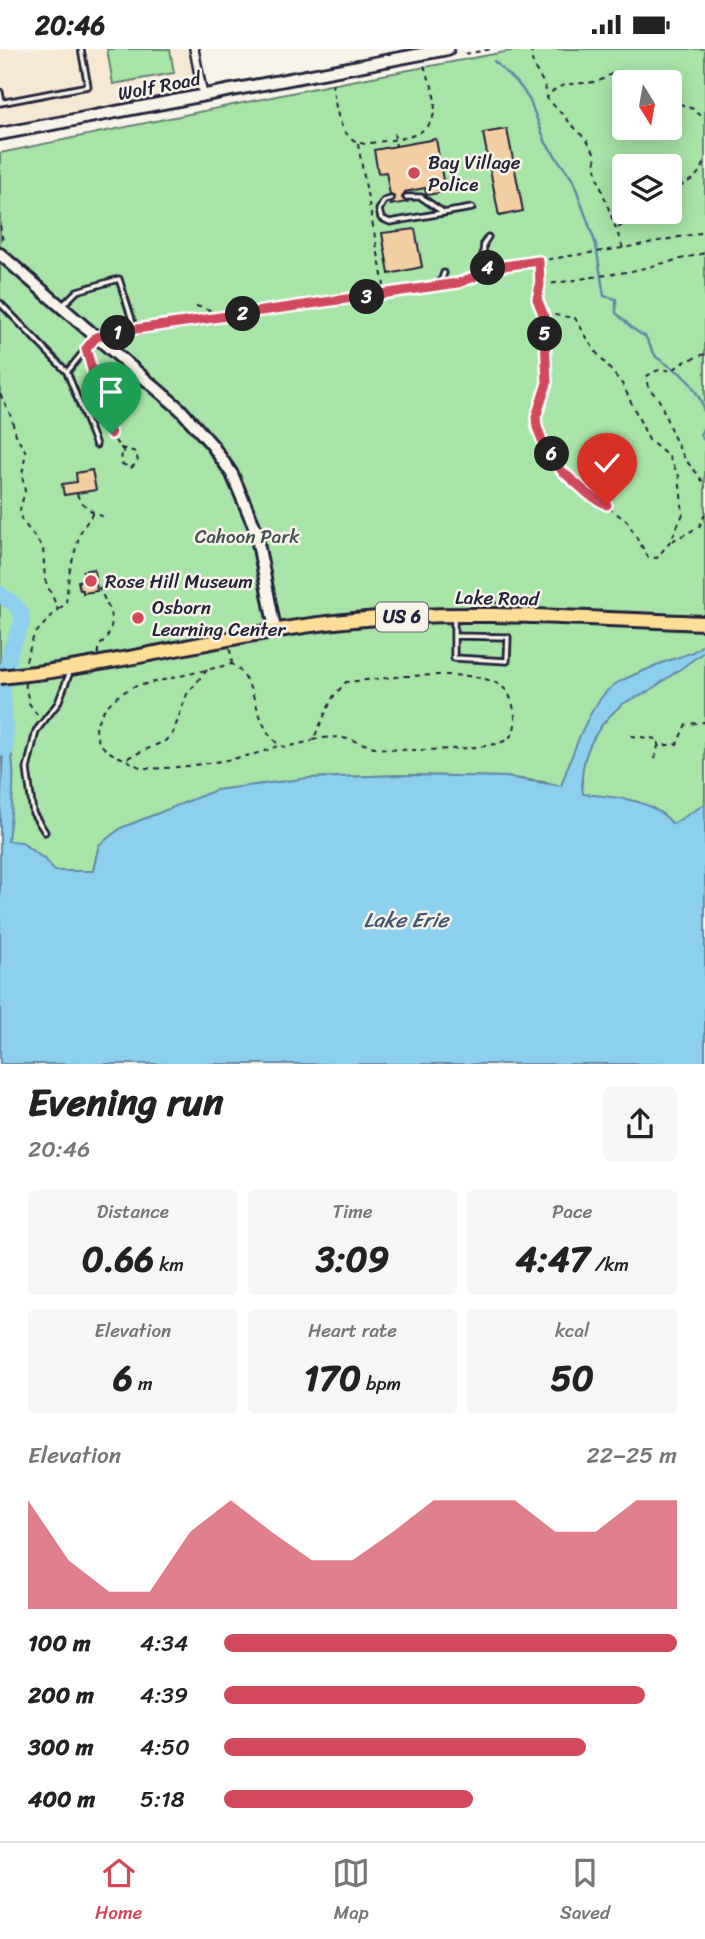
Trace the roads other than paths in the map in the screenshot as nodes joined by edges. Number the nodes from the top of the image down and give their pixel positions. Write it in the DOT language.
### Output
graph roads {
  1 [pos="81,49"];
  2 [pos="194,49"];
  3 [pos="448,49"];
  4 [pos="0,92"];
  5 [pos="203,95"];
  6 [pos="1,102"];
  7 [pos="0,134"];
  8 [pos="406,197"];
  9 [pos="391,199"];
  10 [pos="472,208"];
  11 [pos="444,213"];
  12 [pos="488,237"];
  13 [pos="0,254"];
  14 [pos="12,265"];
  15 [pos="0,269"];
  16 [pos="444,273"];
  17 [pos="438,287"];
  18 [pos="0,303"];
  19 [pos="61,307"];
  20 [pos="135,329"];
  21 [pos="96,337"];
  22 [pos="86,349"];
  23 [pos="66,372"];
  24 [pos="111,434"];
  25 [pos="96,445"];
  26 [pos="454,616"];
  27 [pos="705,622"];
  28 [pos="275,629"];
  29 [pos="454,636"];
  30 [pos="71,668"];
  31 [pos="0,677"];
  32 [pos="45,832"];
  1 -- 6 [label="lane"];
  2 -- 5 [label="street"];
  3 -- 5 [label="street, Wolf Road"];
  4 -- 6 [label="lane"];
  5 -- 7 [label="street, Wolf Road"];
  8 -- 11 [label="lane"];
  9 -- 11 [label="lane"];
  10 -- 11 [label="lane"];
  12 -- 17 [label="lane"];
  13 -- 14 [label="street"];
  14 -- 15 [label="lane"];
  14 -- 19 [label="street"];
  16 -- 17 [label="lane"];
  17 -- 20 [label="lane"];
  18 -- 23 [label="lane"];
  19 -- 20 [label="lane"];
  19 -- 21 [label="street"];
  20 -- 21 [label="lane"];
  21 -- 22 [label="lane"];
  21 -- 28 [label="street"];
  22 -- 23 [label="lane"];
  22 -- 24 [label="lane"];
  23 -- 25 [label="lane"];
  26 -- 27 [label="main road, Lake Road / US 6"];
  26 -- 28 [label="main road, Lake Road / US 6"];
  26 -- 29 [label="lane"];
  28 -- 30 [label="main road, Lake Road / US 6"];
  29 -- 29 [label="lane"];
  30 -- 31 [label="main road, Lake Road / US 6, bridge"];
  30 -- 32 [label="lane"];
}
